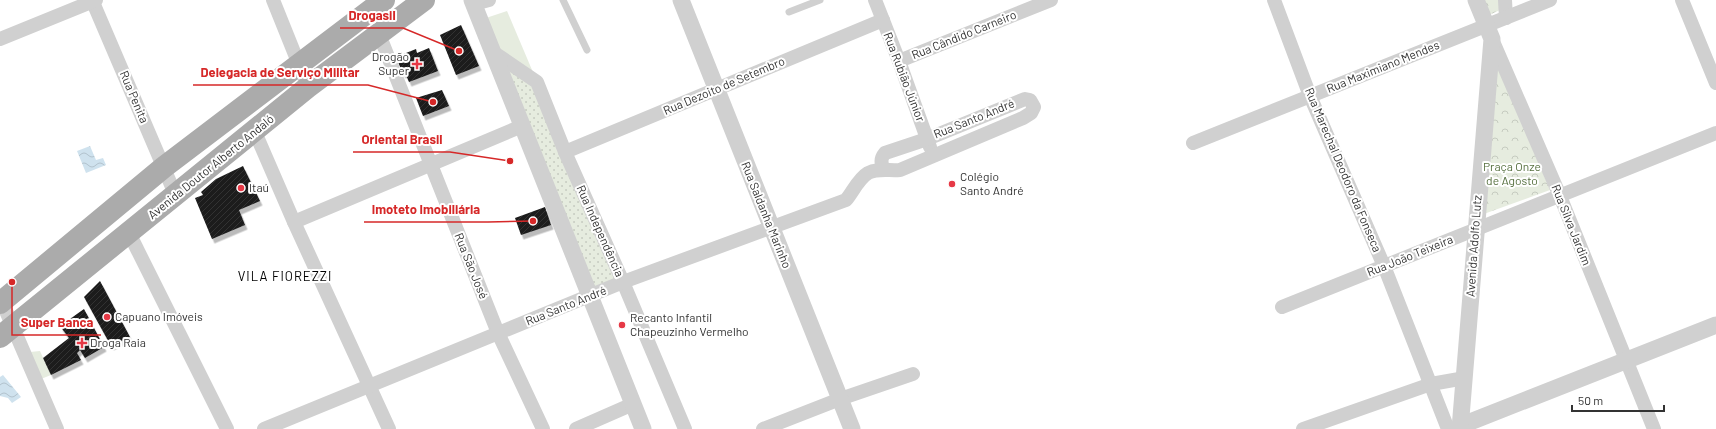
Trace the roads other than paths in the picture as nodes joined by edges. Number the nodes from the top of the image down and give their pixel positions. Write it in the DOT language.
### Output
graph roads {
  1 [pos="94,0"];
  2 [pos="273,0"];
  3 [pos="384,0"];
  4 [pos="424,0"];
  5 [pos="563,0"];
  6 [pos="820,0"];
  7 [pos="875,0"];
  8 [pos="1051,0"];
  9 [pos="1274,0"];
  10 [pos="1476,0"];
  11 [pos="1505,0"];
  12 [pos="1550,0"];
  13 [pos="1682,0"];
  14 [pos="478,1"];
  15 [pos="683,1"];
  16 [pos="789,12"];
  17 [pos="1506,18"];
  18 [pos="883,20"];
  19 [pos="1489,32"];
  20 [pos="379,34"];
  21 [pos="0,39"];
  22 [pos="587,50"];
  23 [pos="493,52"];
  24 [pos="899,61"];
  25 [pos="298,64"];
  26 [pos="1716,83"];
  27 [pos="308,87"];
  28 [pos="716,89"];
  29 [pos="1310,96"];
  30 [pos="983,116"];
  31 [pos="522,126"];
  32 [pos="950,129"];
  33 [pos="255,132"];
  34 [pos="988,132"];
  35 [pos="1716,133"];
  36 [pos="927,139"];
  37 [pos="1193,143"];
  38 [pos="957,145"];
  39 [pos="565,152"];
  40 [pos="933,155"];
  41 [pos="431,165"];
  42 [pos="164,167"];
  43 [pos="884,170"];
  44 [pos="176,194"];
  45 [pos="1560,196"];
  46 [pos="294,222"];
  47 [pos="771,227"];
  48 [pos="1475,230"];
  49 [pos="129,233"];
  50 [pos="1384,266"];
  51 [pos="623,282"];
  52 [pos="590,296"];
  53 [pos="1,301"];
  54 [pos="1282,307"];
  55 [pos="1716,325"];
  56 [pos="7,332"];
  57 [pos="498,334"];
  58 [pos="1627,361"];
  59 [pos="913,374"];
  60 [pos="1465,378"];
  61 [pos="1431,384"];
  62 [pos="369,386"];
  63 [pos="840,399"];
  64 [pos="633,404"];
  65 [pos="1456,428"];
  66 [pos="57,429"];
  67 [pos="227,429"];
  68 [pos="264,429"];
  69 [pos="389,429"];
  70 [pos="543,429"];
  71 [pos="576,429"];
  72 [pos="642,429"];
  73 [pos="685,429"];
  74 [pos="764,429"];
  75 [pos="852,429"];
  76 [pos="1303,429"];
  77 [pos="1654,429"];
  1 -- 21 [label="street"];
  1 -- 42 [label="street, Rua Penita"];
  2 -- 25 [label="street"];
  3 -- 25 [label="main road"];
  4 -- 20 [label="main road, Avenida Doutor Alberto Andaló"];
  5 -- 22 [label="lane"];
  6 -- 16 [label="lane"];
  7 -- 18 [label="street, Rua Rubião Júnior"];
  8 -- 24 [label="street, Rua Cândido Carneiro"];
  9 -- 29 [label="street, Rua Marechal Deodoro da Fonseca"];
  10 -- 19 [label="street, Rua Silva Jardim"];
  11 -- 17 [label="street"];
  12 -- 17 [label="street, Rua Maximiano Mendes"];
  13 -- 26 [label="street"];
  14 -- 23 [label="street"];
  15 -- 28 [label="street, Rua Saldanha Marinho"];
  17 -- 19 [label="street, Rua Maximiano Mendes"];
  18 -- 24 [label="street, Rua Rubião Júnior"];
  18 -- 28 [label="street, Rua Dezoito de Setembro"];
  19 -- 29 [label="street, Rua Maximiano Mendes"];
  19 -- 45 [label="street, Rua Silva Jardim"];
  19 -- 48 [label="street, Avenida Adolfo Lutz"];
  20 -- 27 [label="main road, Avenida Doutor Alberto Andaló"];
  20 -- 41 [label="street, Rua São José"];
  23 -- 31 [label="street"];
  23 -- 39 [label="street, Rua Independência"];
  24 -- 36 [label="street, Rua Rubião Júnior"];
  25 -- 27 [label="street"];
  25 -- 42 [label="main road"];
  27 -- 33 [label="main road, Avenida Doutor Alberto Andaló"];
  28 -- 39 [label="street, Rua Dezoito de Setembro"];
  28 -- 47 [label="street, Rua Saldanha Marinho"];
  29 -- 37 [label="street, Rua Maximiano Mendes"];
  29 -- 50 [label="street, Rua Marechal Deodoro da Fonseca"];
  30 -- 32 [label="street, Rua Santo André"];
  30 -- 34 [label="street"];
  30 -- 34 [label="street, Rua Santo André"];
  31 -- 41 [label="street"];
  31 -- 52 [label="street"];
  32 -- 36 [label="street, Rua Santo André"];
  32 -- 38 [label="street"];
  33 -- 44 [label="main road, Avenida Doutor Alberto Andaló"];
  33 -- 46 [label="street"];
  34 -- 38 [label="street, Rua Santo André"];
  35 -- 45 [label="street, Rua João Teixeira"];
  36 -- 40 [label="street, Rua Rubião Júnior"];
  36 -- 43 [label="street, Rua Santo André"];
  38 -- 40 [label="street, Rua Santo André"];
  39 -- 51 [label="street, Rua Independência"];
  40 -- 43 [label="street, Rua Santo André"];
  41 -- 46 [label="street"];
  41 -- 57 [label="street, Rua São José"];
  42 -- 44 [label="street, Rua Penita"];
  42 -- 53 [label="main road"];
  43 -- 47 [label="street, Rua Santo André"];
  44 -- 49 [label="main road, Avenida Doutor Alberto Andaló"];
  45 -- 48 [label="street, Rua João Teixeira"];
  45 -- 58 [label="street, Rua Silva Jardim"];
  46 -- 62 [label="street"];
  47 -- 51 [label="street, Rua Santo André"];
  47 -- 63 [label="street, Rua Saldanha Marinho"];
  48 -- 50 [label="street, Rua João Teixeira"];
  48 -- 60 [label="street, Avenida Adolfo Lutz"];
  49 -- 56 [label="main road, Avenida Doutor Alberto Andaló"];
  49 -- 67 [label="street"];
  50 -- 54 [label="street, Rua João Teixeira"];
  50 -- 61 [label="street, Rua Marechal Deodoro da Fonseca"];
  51 -- 52 [label="street, Rua Santo André"];
  51 -- 73 [label="street, Rua Independência"];
  52 -- 57 [label="street, Rua Santo André"];
  52 -- 64 [label="street"];
  53 -- 56 [label="street"];
  55 -- 58 [label="street"];
  56 -- 66 [label="street"];
  57 -- 62 [label="street, Rua Santo André"];
  57 -- 70 [label="street, Rua São José"];
  58 -- 65 [label="street"];
  58 -- 77 [label="street, Rua Silva Jardim"];
  59 -- 63 [label="street"];
  60 -- 61 [label="street"];
  60 -- 65 [label="street, Avenida Adolfo Lutz"];
  61 -- 65 [label="street, Rua Marechal Deodoro da Fonseca"];
  61 -- 76 [label="street"];
  62 -- 68 [label="street, Rua Santo André"];
  62 -- 69 [label="street"];
  63 -- 74 [label="street"];
  63 -- 75 [label="street, Rua Saldanha Marinho"];
  64 -- 71 [label="street"];
  64 -- 72 [label="street"];
}
